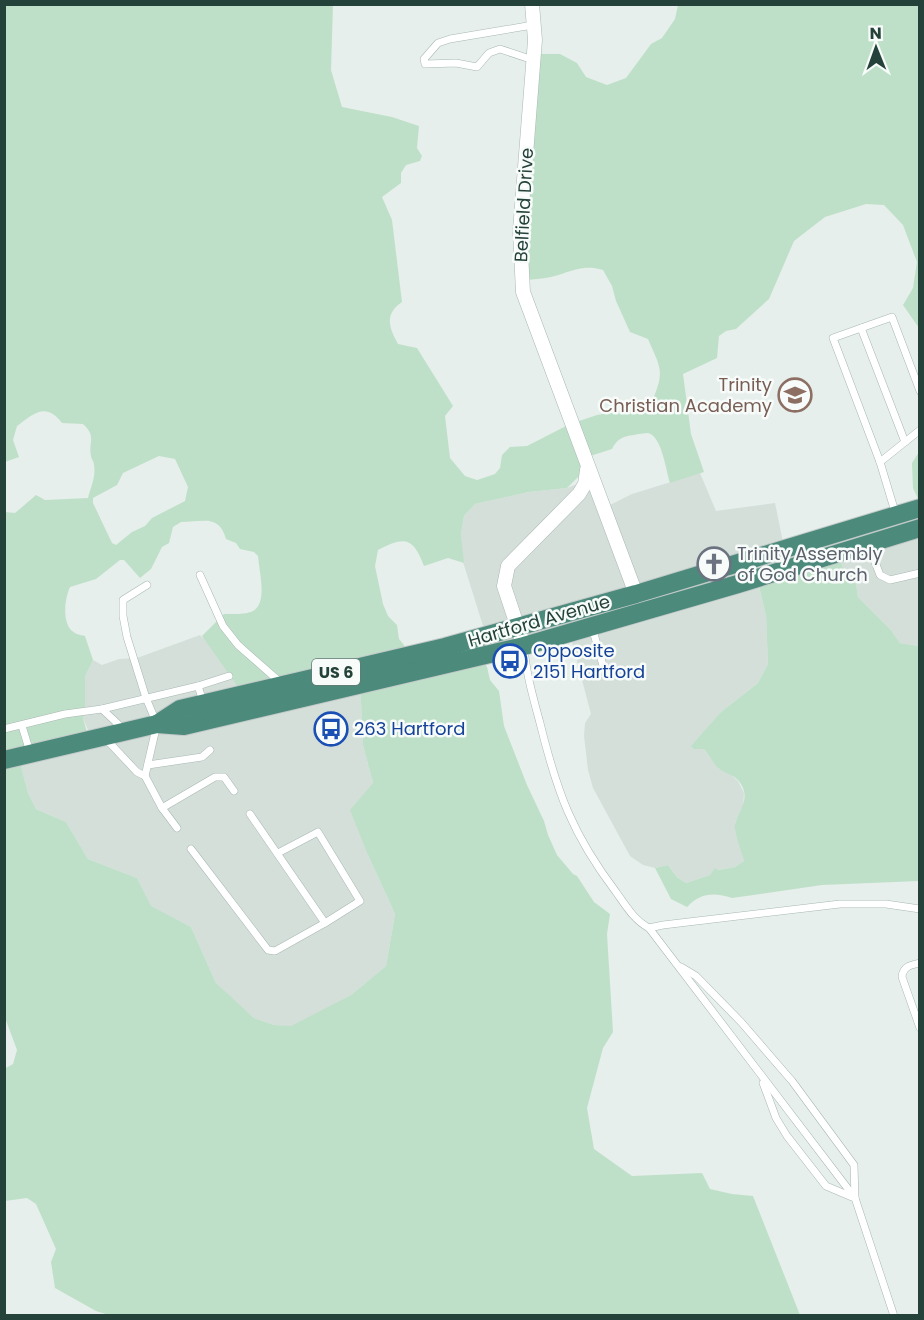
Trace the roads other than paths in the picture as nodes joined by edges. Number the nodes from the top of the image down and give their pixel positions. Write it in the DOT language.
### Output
graph roads {
  1 [pos="532,4"];
  2 [pos="534,25"];
  3 [pos="533,60"];
  4 [pos="861,328"];
  5 [pos="920,391"];
  6 [pos="920,430"];
  7 [pos="905,442"];
  8 [pos="880,462"];
  9 [pos="587,467"];
  10 [pos="920,508"];
  11 [pos="896,515"];
  12 [pos="920,528"];
  13 [pos="868,544"];
  14 [pos="920,573"];
  15 [pos="200,575"];
  16 [pos="147,585"];
  17 [pos="636,594"];
  18 [pos="518,627"];
  19 [pos="592,627"];
  20 [pos="524,646"];
  21 [pos="229,676"];
  22 [pos="606,676"];
  23 [pos="282,684"];
  24 [pos="201,695"];
  25 [pos="147,698"];
  26 [pos="102,709"];
  27 [pos="157,724"];
  28 [pos="22,726"];
  29 [pos="4,729"];
  30 [pos="122,732"];
  31 [pos="104,736"];
  32 [pos="210,750"];
  33 [pos="31,754"];
  34 [pos="4,760"];
  35 [pos="148,765"];
  36 [pos="145,776"];
  37 [pos="234,791"];
  38 [pos="162,808"];
  39 [pos="250,813"];
  40 [pos="177,828"];
  41 [pos="192,849"];
  42 [pos="278,853"];
  43 [pos="920,909"];
  44 [pos="325,923"];
  45 [pos="649,928"];
  46 [pos="920,963"];
  47 [pos="678,966"];
  48 [pos="920,1028"];
  49 [pos="760,1075"];
  50 [pos="855,1198"];
  51 [pos="894,1316"];
  1 -- 2 [label="street, Belfield Drive"];
  2 -- 3 [label="street, Belfield Drive"];
  2 -- 3 [label="lane"];
  3 -- 9 [label="street, Belfield Drive"];
  4 -- 5 [label="lane"];
  4 -- 7 [label="lane"];
  4 -- 8 [label="lane"];
  6 -- 7 [label="lane"];
  7 -- 8 [label="lane"];
  8 -- 11 [label="lane"];
  9 -- 17 [label="street, Belfield Drive"];
  9 -- 18 [label="street"];
  10 -- 11 [label="highway, Hartford Avenue / US 6"];
  11 -- 17 [label="highway, Hartford Avenue / US 6"];
  12 -- 13 [label="highway, Hartford Avenue / US 6"];
  13 -- 14 [label="lane"];
  13 -- 19 [label="highway, Hartford Avenue / US 6"];
  15 -- 23 [label="lane"];
  16 -- 25 [label="lane"];
  17 -- 18 [label="highway, Hartford Avenue / US 6"];
  18 -- 20 [label="street"];
  18 -- 23 [label="highway, Hartford Avenue / US 6"];
  19 -- 20 [label="highway, Hartford Avenue / US 6"];
  19 -- 22 [label="lane"];
  20 -- 27 [label="highway, Hartford Avenue / US 6"];
  20 -- 45 [label="lane"];
  21 -- 24 [label="lane"];
  23 -- 24 [label="highway, Hartford Avenue / US 6"];
  24 -- 25 [label="lane"];
  24 -- 27 [label="highway, Hartford Avenue / US 6"];
  25 -- 26 [label="lane"];
  25 -- 27 [label="lane"];
  26 -- 28 [label="lane"];
  26 -- 30 [label="lane"];
  27 -- 30 [label="highway, Hartford Avenue / US 6"];
  27 -- 35 [label="lane"];
  28 -- 29 [label="lane"];
  28 -- 33 [label="lane"];
  30 -- 31 [label="highway, Hartford Avenue / US 6"];
  31 -- 33 [label="highway, Hartford Avenue / US 6"];
  31 -- 36 [label="lane"];
  32 -- 35 [label="lane"];
  33 -- 34 [label="highway, Hartford Avenue / US 6"];
  35 -- 36 [label="lane"];
  36 -- 38 [label="lane"];
  37 -- 38 [label="lane"];
  38 -- 40 [label="lane"];
  39 -- 42 [label="lane"];
  41 -- 44 [label="lane"];
  42 -- 44 [label="lane"];
  42 -- 44 [label="lane"];
  43 -- 45 [label="lane"];
  45 -- 47 [label="lane"];
  46 -- 48 [label="lane"];
  47 -- 49 [label="lane"];
  47 -- 50 [label="lane"];
  49 -- 50 [label="lane"];
  49 -- 50 [label="lane"];
  50 -- 51 [label="lane"];
}
